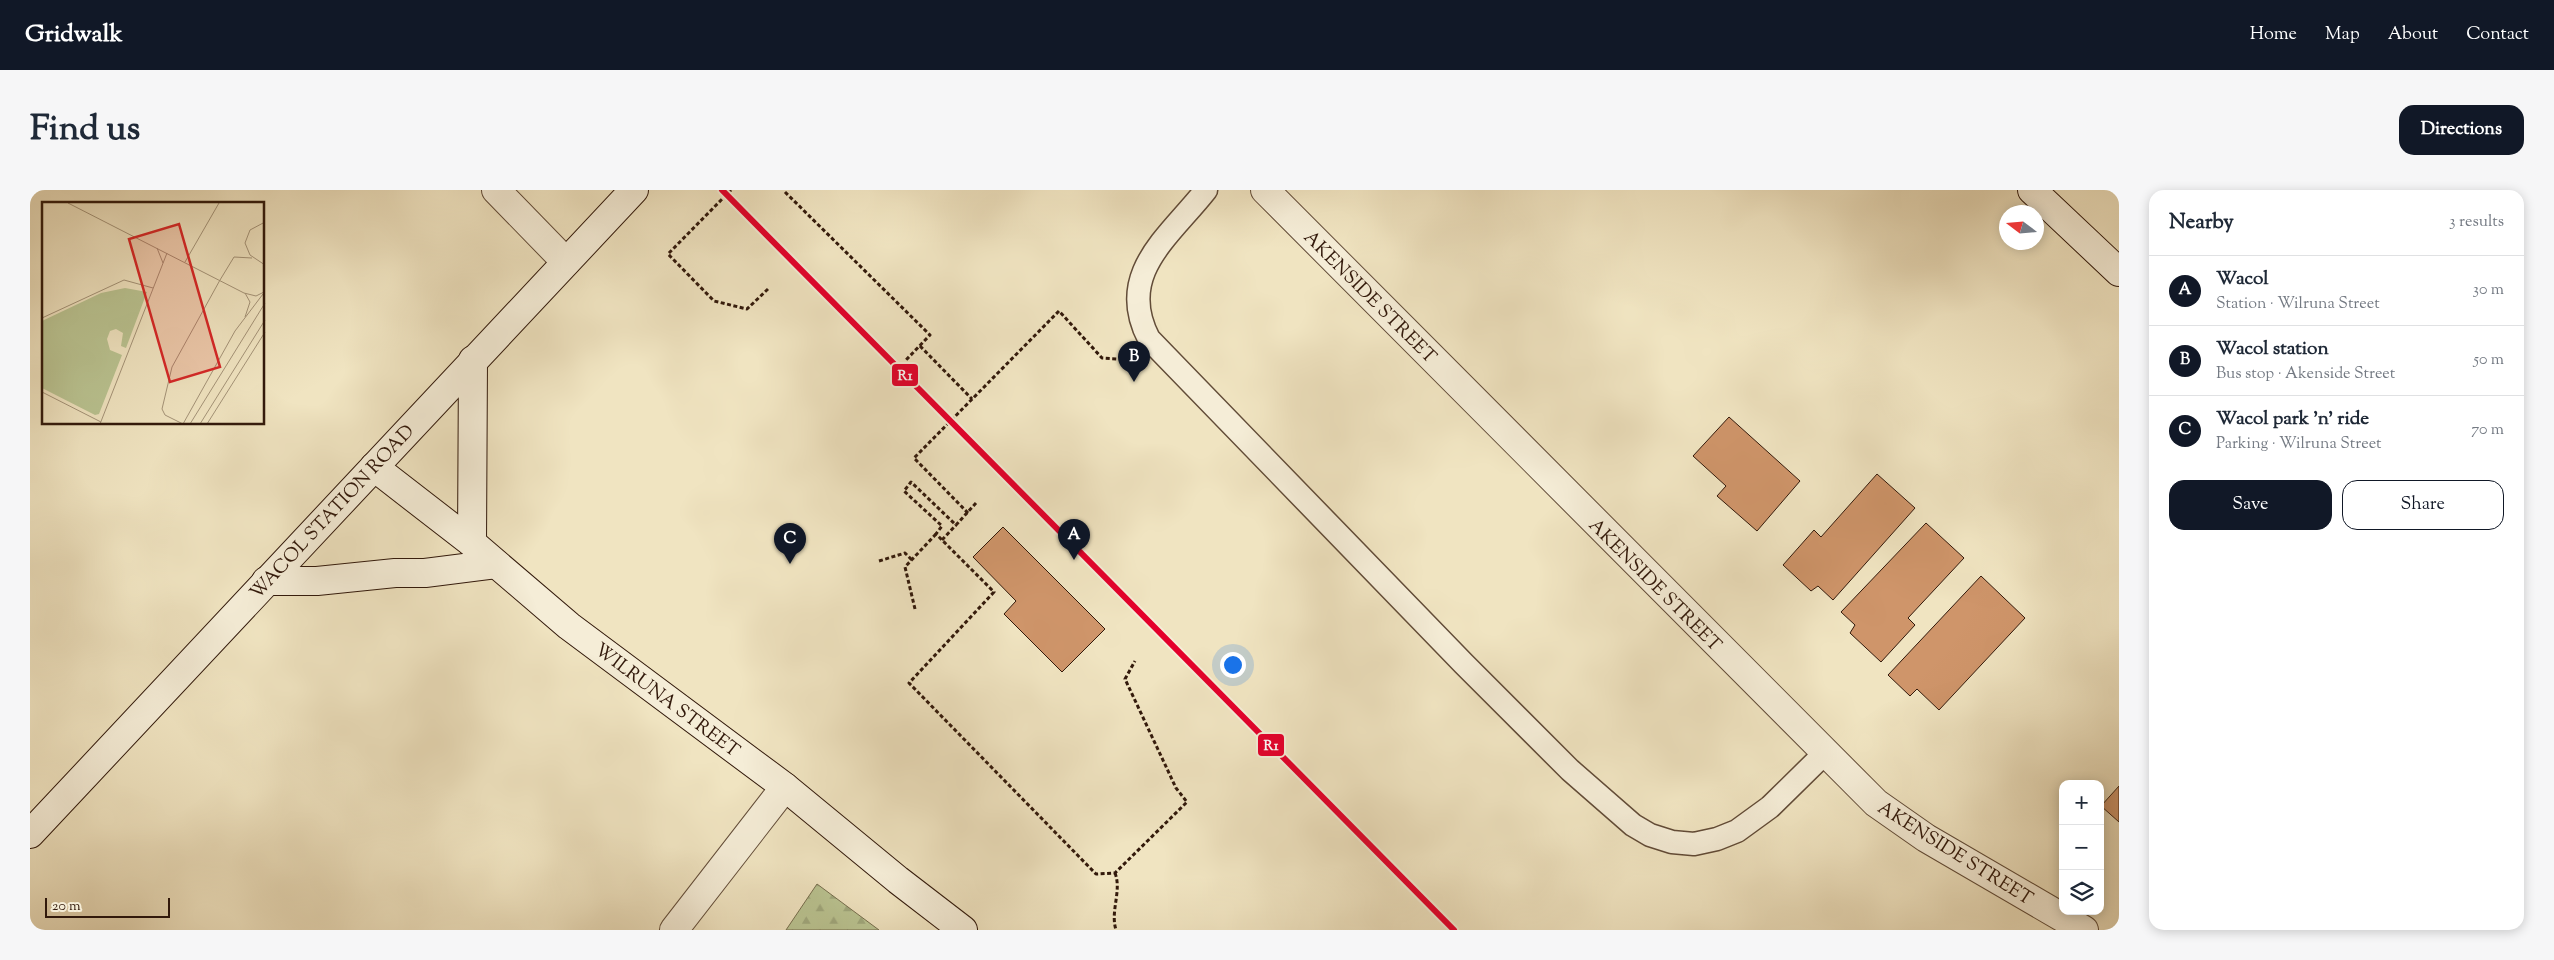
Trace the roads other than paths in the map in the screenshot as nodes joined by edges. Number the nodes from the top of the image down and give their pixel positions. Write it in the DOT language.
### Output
graph roads {
  1 [pos="496,190"];
  2 [pos="634,190"];
  3 [pos="1206,190"];
  4 [pos="1266,190"];
  5 [pos="2032,190"];
  6 [pos="566,262"];
  7 [pos="2119,272"];
  8 [pos="474,360"];
  9 [pos="374,467"];
  10 [pos="472,543"];
  11 [pos="496,564"];
  12 [pos="266,581"];
  13 [pos="1825,753"];
  14 [pos="785,787"];
  15 [pos="30,834"];
  16 [pos="674,930"];
  17 [pos="963,930"];
  18 [pos="2084,930"];
  1 -- 6 [label="main road"];
  2 -- 6 [label="main road, WACOL STATION ROAD"];
  3 -- 13 [label="lane"];
  4 -- 13 [label="main road, AKENSIDE STREET"];
  5 -- 7 [label="main road"];
  6 -- 8 [label="main road, WACOL STATION ROAD"];
  8 -- 9 [label="main road, WACOL STATION ROAD"];
  8 -- 10 [label="main road"];
  9 -- 10 [label="main road, WILRUNA STREET"];
  9 -- 12 [label="main road, WACOL STATION ROAD"];
  10 -- 11 [label="main road, WILRUNA STREET"];
  11 -- 12 [label="main road"];
  11 -- 14 [label="main road, WILRUNA STREET"];
  12 -- 15 [label="main road, WACOL STATION ROAD"];
  13 -- 18 [label="main road, AKENSIDE STREET"];
  14 -- 16 [label="main road"];
  14 -- 17 [label="main road, WILRUNA STREET"];
}
